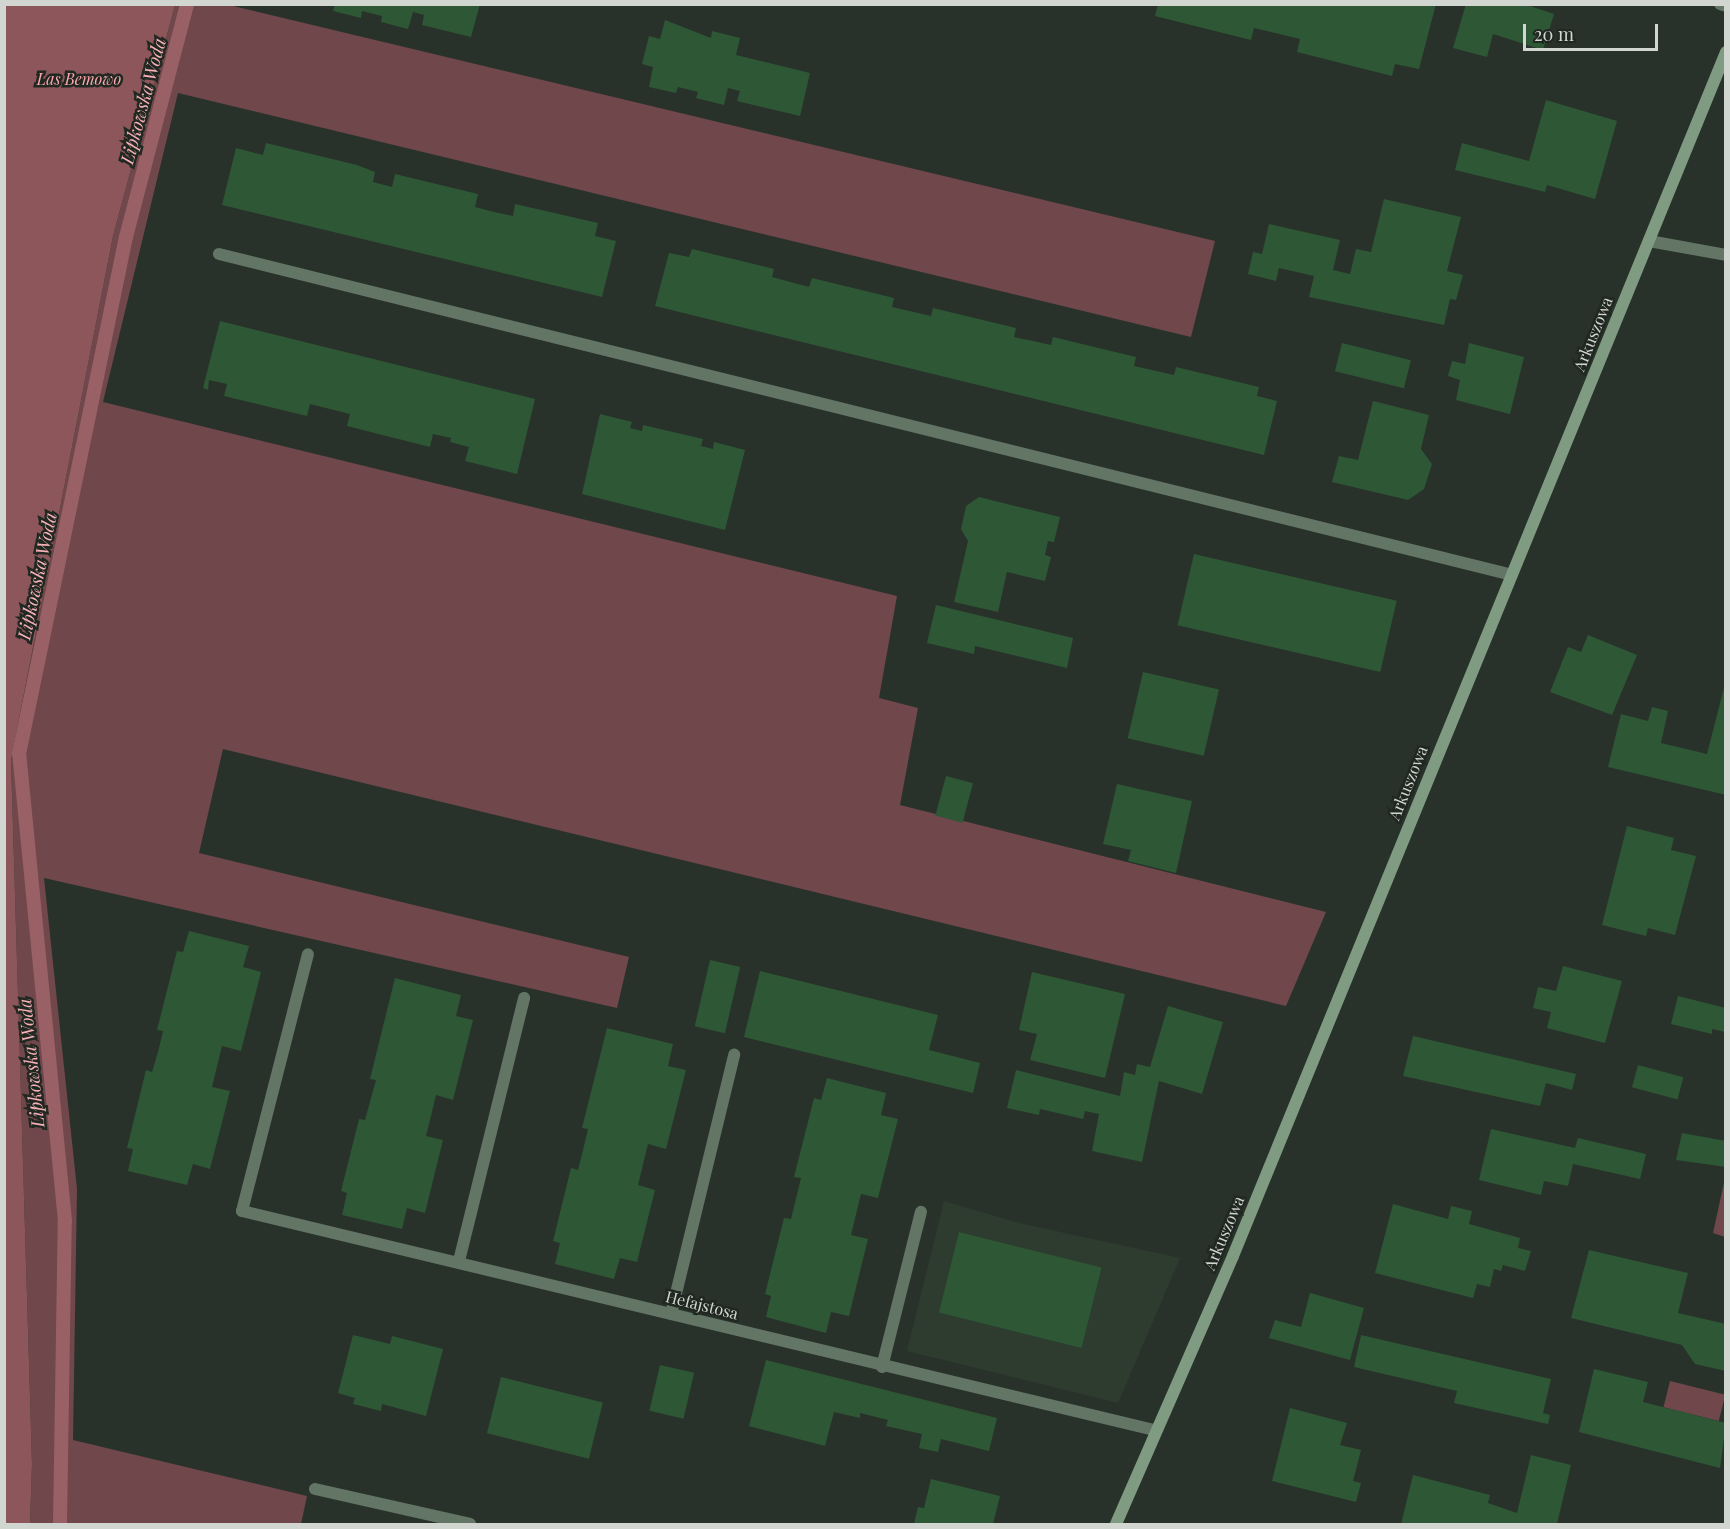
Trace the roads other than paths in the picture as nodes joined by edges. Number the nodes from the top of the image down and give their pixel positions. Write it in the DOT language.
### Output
graph roads {
  1 [pos="1720,4"];
  2 [pos="1725,6"];
  3 [pos="1725,52"];
  4 [pos="1649,241"];
  5 [pos="219,254"];
  6 [pos="1725,255"];
  7 [pos="1512,574"];
  8 [pos="308,954"];
  9 [pos="524,998"];
  10 [pos="734,1055"];
  11 [pos="921,1212"];
  12 [pos="459,1260"];
  13 [pos="671,1314"];
  14 [pos="882,1367"];
  15 [pos="1154,1430"];
  16 [pos="315,1489"];
  17 [pos="470,1524"];
  18 [pos="1116,1524"];
  1 -- 2 [label="street"];
  3 -- 4 [label="main road, Arkuszowa"];
  4 -- 6 [label="street"];
  4 -- 7 [label="main road, Arkuszowa"];
  5 -- 7 [label="street"];
  7 -- 15 [label="main road, Arkuszowa"];
  8 -- 12 [label="street, Hefajstosa"];
  9 -- 12 [label="street"];
  10 -- 13 [label="street"];
  11 -- 14 [label="street"];
  12 -- 13 [label="street, Hefajstosa"];
  13 -- 14 [label="street, Hefajstosa"];
  14 -- 15 [label="street, Hefajstosa"];
  15 -- 18 [label="main road, Arkuszowa"];
  16 -- 17 [label="street"];
}
